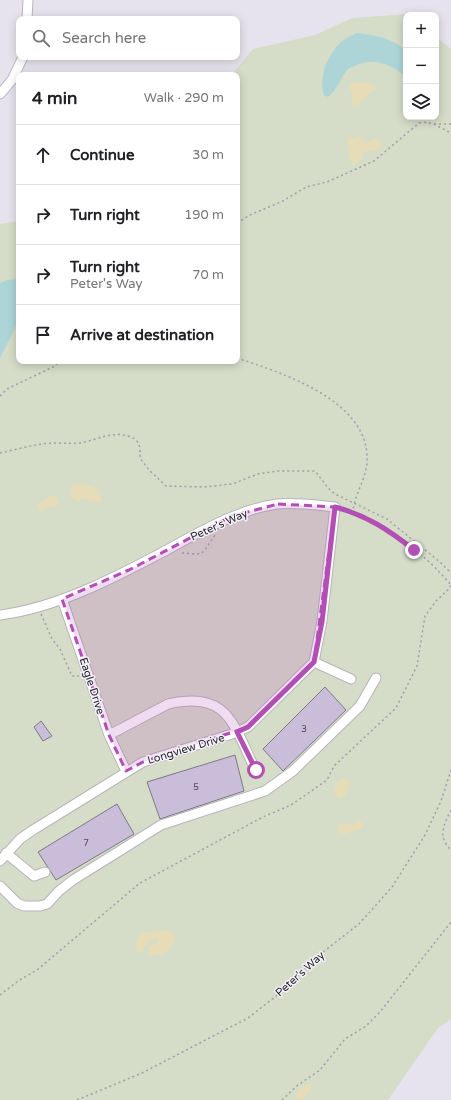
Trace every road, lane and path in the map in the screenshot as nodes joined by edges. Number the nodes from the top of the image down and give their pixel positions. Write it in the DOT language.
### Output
graph roads {
  1 [pos="28,0"];
  2 [pos="27,16"];
  3 [pos="22,60"];
  4 [pos="0,94"];
  5 [pos="432,124"];
  6 [pos="451,124"];
  7 [pos="451,133"];
  8 [pos="240,221"];
  9 [pos="240,359"];
  10 [pos="57,364"];
  11 [pos="0,396"];
  12 [pos="0,453"];
  13 [pos="354,504"];
  14 [pos="335,507"];
  15 [pos="353,511"];
  16 [pos="222,531"];
  17 [pos="180,553"];
  18 [pos="451,573"];
  19 [pos="451,584"];
  20 [pos="62,599"];
  21 [pos="41,612"];
  22 [pos="0,616"];
  23 [pos="314,662"];
  24 [pos="83,674"];
  25 [pos="376,678"];
  26 [pos="351,679"];
  27 [pos="237,732"];
  28 [pos="109,735"];
  29 [pos="256,770"];
  30 [pos="451,770"];
  31 [pos="126,771"];
  32 [pos="451,810"];
  33 [pos="451,850"];
  34 [pos="6,853"];
  35 [pos="0,861"];
  36 [pos="45,872"];
  37 [pos="0,886"];
  38 [pos="451,922"];
  39 [pos="0,995"];
  40 [pos="77,1100"];
  41 [pos="282,1100"];
  1 -- 2 [label="street"];
  3 -- 4 [label="street"];
  5 -- 6 [label="path"];
  5 -- 7 [label="path"];
  5 -- 8 [label="path"];
  9 -- 13 [label="path"];
  10 -- 11 [label="path"];
  12 -- 13 [label="path"];
  13 -- 15 [label="path"];
  13 -- 18 [label="path"];
  14 -- 15 [label="path"];
  14 -- 20 [label="street, Peter's Way"];
  14 -- 23 [label="street"];
  15 -- 19 [label="path"];
  16 -- 17 [label="path"];
  19 -- 39 [label="path"];
  20 -- 22 [label="street, Peter's Way"];
  20 -- 28 [label="street, Eagle Drive"];
  21 -- 24 [label="path"];
  23 -- 26 [label="street"];
  23 -- 27 [label="street, Longview Drive"];
  25 -- 37 [label="street"];
  27 -- 28 [label="street"];
  27 -- 29 [label="street"];
  27 -- 31 [label="street, Longview Drive"];
  28 -- 31 [label="street, Eagle Drive"];
  30 -- 40 [label="path, Peter's Way"];
  31 -- 34 [label="street, Longview Drive"];
  32 -- 33 [label="path"];
  34 -- 35 [label="street, Longview Drive"];
  34 -- 36 [label="street"];
  38 -- 41 [label="path"];
}
